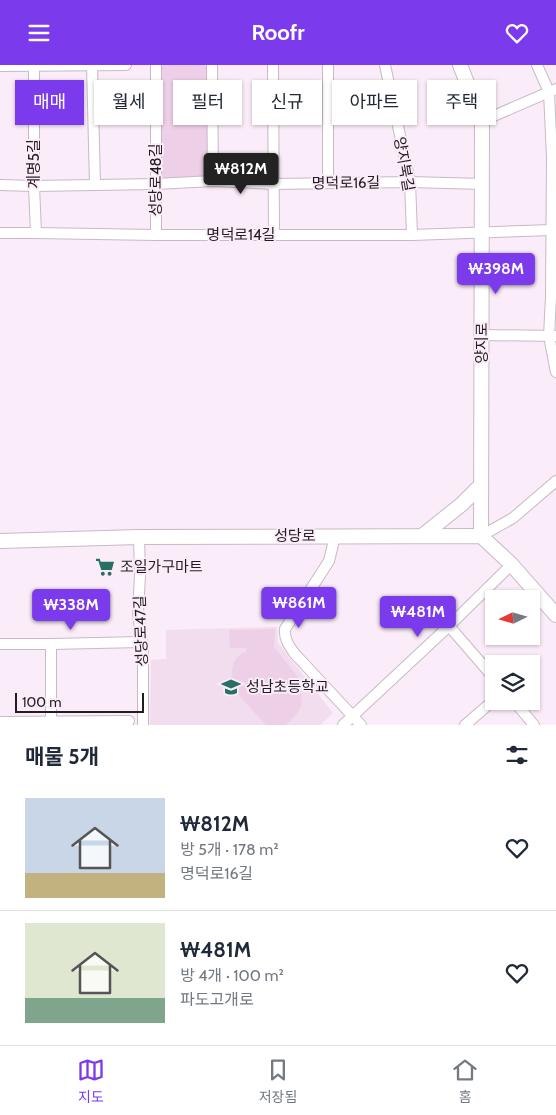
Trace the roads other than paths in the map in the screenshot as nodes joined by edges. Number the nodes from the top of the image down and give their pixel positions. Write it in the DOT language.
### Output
graph roads {
  1 [pos="92,65"];
  2 [pos="126,65"];
  3 [pos="156,65"];
  4 [pos="212,65"];
  5 [pos="273,65"];
  6 [pos="328,65"];
  7 [pos="385,65"];
  8 [pos="460,65"];
  9 [pos="537,65"];
  10 [pos="0,66"];
  11 [pos="34,66"];
  12 [pos="466,80"];
  13 [pos="552,91"];
  14 [pos="496,115"];
  15 [pos="482,125"];
  16 [pos="212,181"];
  17 [pos="410,182"];
  18 [pos="328,183"];
  19 [pos="156,184"];
  20 [pos="274,184"];
  21 [pos="483,184"];
  22 [pos="0,185"];
  23 [pos="95,185"];
  24 [pos="34,186"];
  25 [pos="554,227"];
  26 [pos="482,232"];
  27 [pos="0,233"];
  28 [pos="36,233"];
  29 [pos="156,235"];
  30 [pos="274,235"];
  31 [pos="412,235"];
  32 [pos="482,335"];
  33 [pos="552,336"];
  34 [pos="556,372"];
  35 [pos="556,481"];
  36 [pos="481,485"];
  37 [pos="335,536"];
  38 [pos="422,536"];
  39 [pos="481,536"];
  40 [pos="139,537"];
  41 [pos="0,541"];
  42 [pos="511,564"];
  43 [pos="556,615"];
  44 [pos="449,626"];
  45 [pos="142,642"];
  46 [pos="0,644"];
  47 [pos="51,644"];
  48 [pos="485,668"];
  49 [pos="485,708"];
  50 [pos="142,709"];
  51 [pos="522,710"];
  52 [pos="353,715"];
  53 [pos="0,722"];
  54 [pos="51,722"];
  55 [pos="132,723"];
  56 [pos="142,725"];
  57 [pos="343,725"];
  58 [pos="361,725"];
  59 [pos="465,725"];
  60 [pos="534,725"];
  1 -- 2 [label="street"];
  1 -- 11 [label="street"];
  1 -- 23 [label="street"];
  3 -- 19 [label="street, 성당로48길"];
  4 -- 16 [label="street"];
  5 -- 20 [label="street"];
  6 -- 18 [label="street"];
  7 -- 17 [label="street, 양지북길"];
  8 -- 12 [label="main road, 양지로"];
  9 -- 13 [label="street"];
  10 -- 11 [label="street"];
  11 -- 24 [label="street, 계명5길"];
  13 -- 14 [label="street"];
  13 -- 25 [label="street"];
  15 -- 21 [label="main road, 양지로"];
  16 -- 19 [label="street, 명덕로16길"];
  16 -- 20 [label="street, 명덕로16길"];
  17 -- 18 [label="street, 명덕로16길"];
  17 -- 21 [label="street, 명덕로16길"];
  17 -- 31 [label="street, 양지북길"];
  18 -- 20 [label="street, 명덕로16길"];
  19 -- 23 [label="street, 명덕로16길"];
  19 -- 29 [label="street, 성당로48길"];
  20 -- 30 [label="street"];
  21 -- 26 [label="main road, 양지로"];
  22 -- 24 [label="street, 명덕로16길"];
  23 -- 24 [label="street, 명덕로16길"];
  24 -- 28 [label="street, 계명5길"];
  25 -- 26 [label="street, 명덕로14길"];
  25 -- 33 [label="street"];
  26 -- 31 [label="street, 명덕로14길"];
  26 -- 32 [label="main road, 양지로"];
  27 -- 28 [label="street, 명덕로14길"];
  28 -- 29 [label="street, 명덕로14길"];
  29 -- 30 [label="street, 명덕로14길"];
  30 -- 31 [label="street, 명덕로14길"];
  32 -- 33 [label="street"];
  32 -- 36 [label="main road, 양지로"];
  33 -- 34 [label="street"];
  35 -- 39 [label="street"];
  36 -- 38 [label="main road"];
  36 -- 39 [label="main road, 양지로"];
  37 -- 38 [label="main road, 성당로"];
  37 -- 40 [label="main road, 성당로"];
  37 -- 52 [label="street"];
  38 -- 39 [label="main road, 성당로"];
  39 -- 42 [label="main road"];
  40 -- 41 [label="main road, 성당로"];
  40 -- 45 [label="street, 성당로47길"];
  42 -- 43 [label="main road"];
  42 -- 44 [label="street"];
  44 -- 48 [label="street"];
  44 -- 52 [label="street"];
  45 -- 47 [label="street"];
  45 -- 50 [label="street, 성당로47길"];
  46 -- 47 [label="street"];
  47 -- 54 [label="street"];
  49 -- 59 [label="street"];
  50 -- 55 [label="street"];
  50 -- 56 [label="street, 성당로47길"];
  51 -- 60 [label="street"];
  52 -- 57 [label="street"];
  52 -- 58 [label="street"];
  53 -- 54 [label="street"];
  54 -- 55 [label="street"];
}
